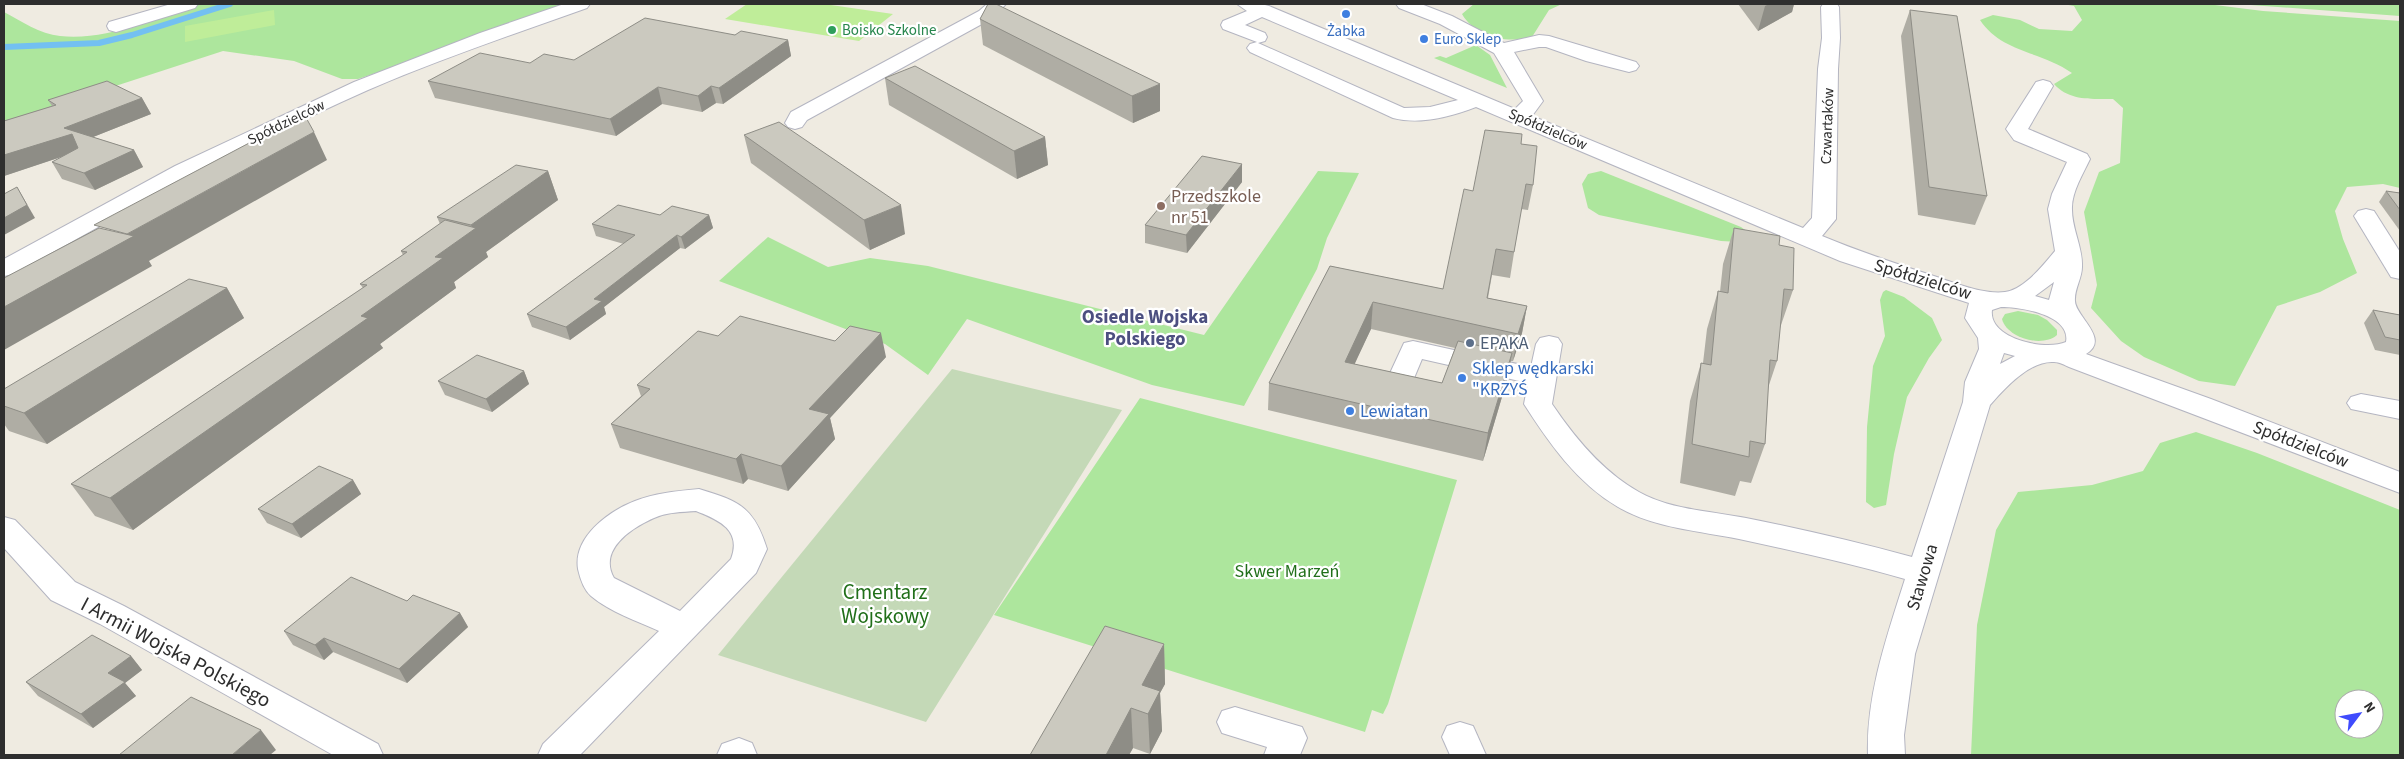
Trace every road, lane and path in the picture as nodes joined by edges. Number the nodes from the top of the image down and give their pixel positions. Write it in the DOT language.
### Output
graph roads {
  1 [pos="189,4"];
  2 [pos="581,4"];
  3 [pos="997,4"];
  4 [pos="1404,4"];
  5 [pos="1445,4"];
  6 [pos="1254,7"];
  7 [pos="1830,7"];
  8 [pos="1427,12"];
  9 [pos="116,26"];
  10 [pos="1501,49"];
  11 [pos="1629,66"];
  12 [pos="2043,86"];
  13 [pos="1478,99"];
  14 [pos="1519,116"];
  15 [pos="795,123"];
  16 [pos="2366,216"];
  17 [pos="1807,239"];
  18 [pos="2066,253"];
  19 [pos="1849,256"];
  20 [pos="4,268"];
  21 [pos="2400,272"];
  22 [pos="2004,299"];
  23 [pos="2073,325"];
  24 [pos="1984,327"];
  25 [pos="1549,344"];
  26 [pos="2054,355"];
  27 [pos="1543,378"];
  28 [pos="1399,384"];
  29 [pos="1977,402"];
  30 [pos="2361,403"];
  31 [pos="2201,405"];
  32 [pos="2400,410"];
  33 [pos="2400,483"];
  34 [pos="4,528"];
  35 [pos="1924,572"];
  36 [pos="684,627"];
  37 [pos="1235,722"];
  38 [pos="365,755"];
  39 [pos="556,755"];
  40 [pos="1282,755"];
  41 [pos="1886,755"];
  1 -- 9 [label="street"];
  2 -- 20 [label="street, Spółdzielców"];
  3 -- 15 [label="street"];
  4 -- 8 [label="street"];
  5 -- 8 [label="street"];
  6 -- 13 [label="street, Spółdzielców"];
  6 -- 13 [label="street"];
  7 -- 17 [label="street, Czwartaków"];
  8 -- 10 [label="street"];
  10 -- 11 [label="street"];
  10 -- 14 [label="street"];
  12 -- 18 [label="street"];
  13 -- 14 [label="street, Spółdzielców"];
  14 -- 17 [label="street, Spółdzielców"];
  16 -- 21 [label="street"];
  17 -- 19 [label="street, Spółdzielców"];
  18 -- 22 [label="street"];
  18 -- 23 [label="street"];
  19 -- 22 [label="street, Spółdzielców"];
  19 -- 24 [label="street, Spółdzielców"];
  22 -- 23 [label="street, Spółdzielców"];
  22 -- 24 [label="street"];
  23 -- 26 [label="street"];
  23 -- 31 [label="street, Spółdzielców"];
  24 -- 26 [label="street, Spółdzielców"];
  24 -- 29 [label="street, Stawowa"];
  25 -- 27 [label="street"];
  26 -- 29 [label="street, Stawowa"];
  26 -- 31 [label="street, Spółdzielców"];
  27 -- 28 [label="street"];
  27 -- 35 [label="street"];
  29 -- 35 [label="street, Stawowa"];
  30 -- 32 [label="street"];
  31 -- 33 [label="street, Spółdzielców"];
  34 -- 38 [label="street, I Armii Wojska Polskiego"];
  35 -- 41 [label="street, Stawowa"];
  36 -- 36 [label="street"];
  36 -- 39 [label="street"];
  37 -- 40 [label="street"];
}
